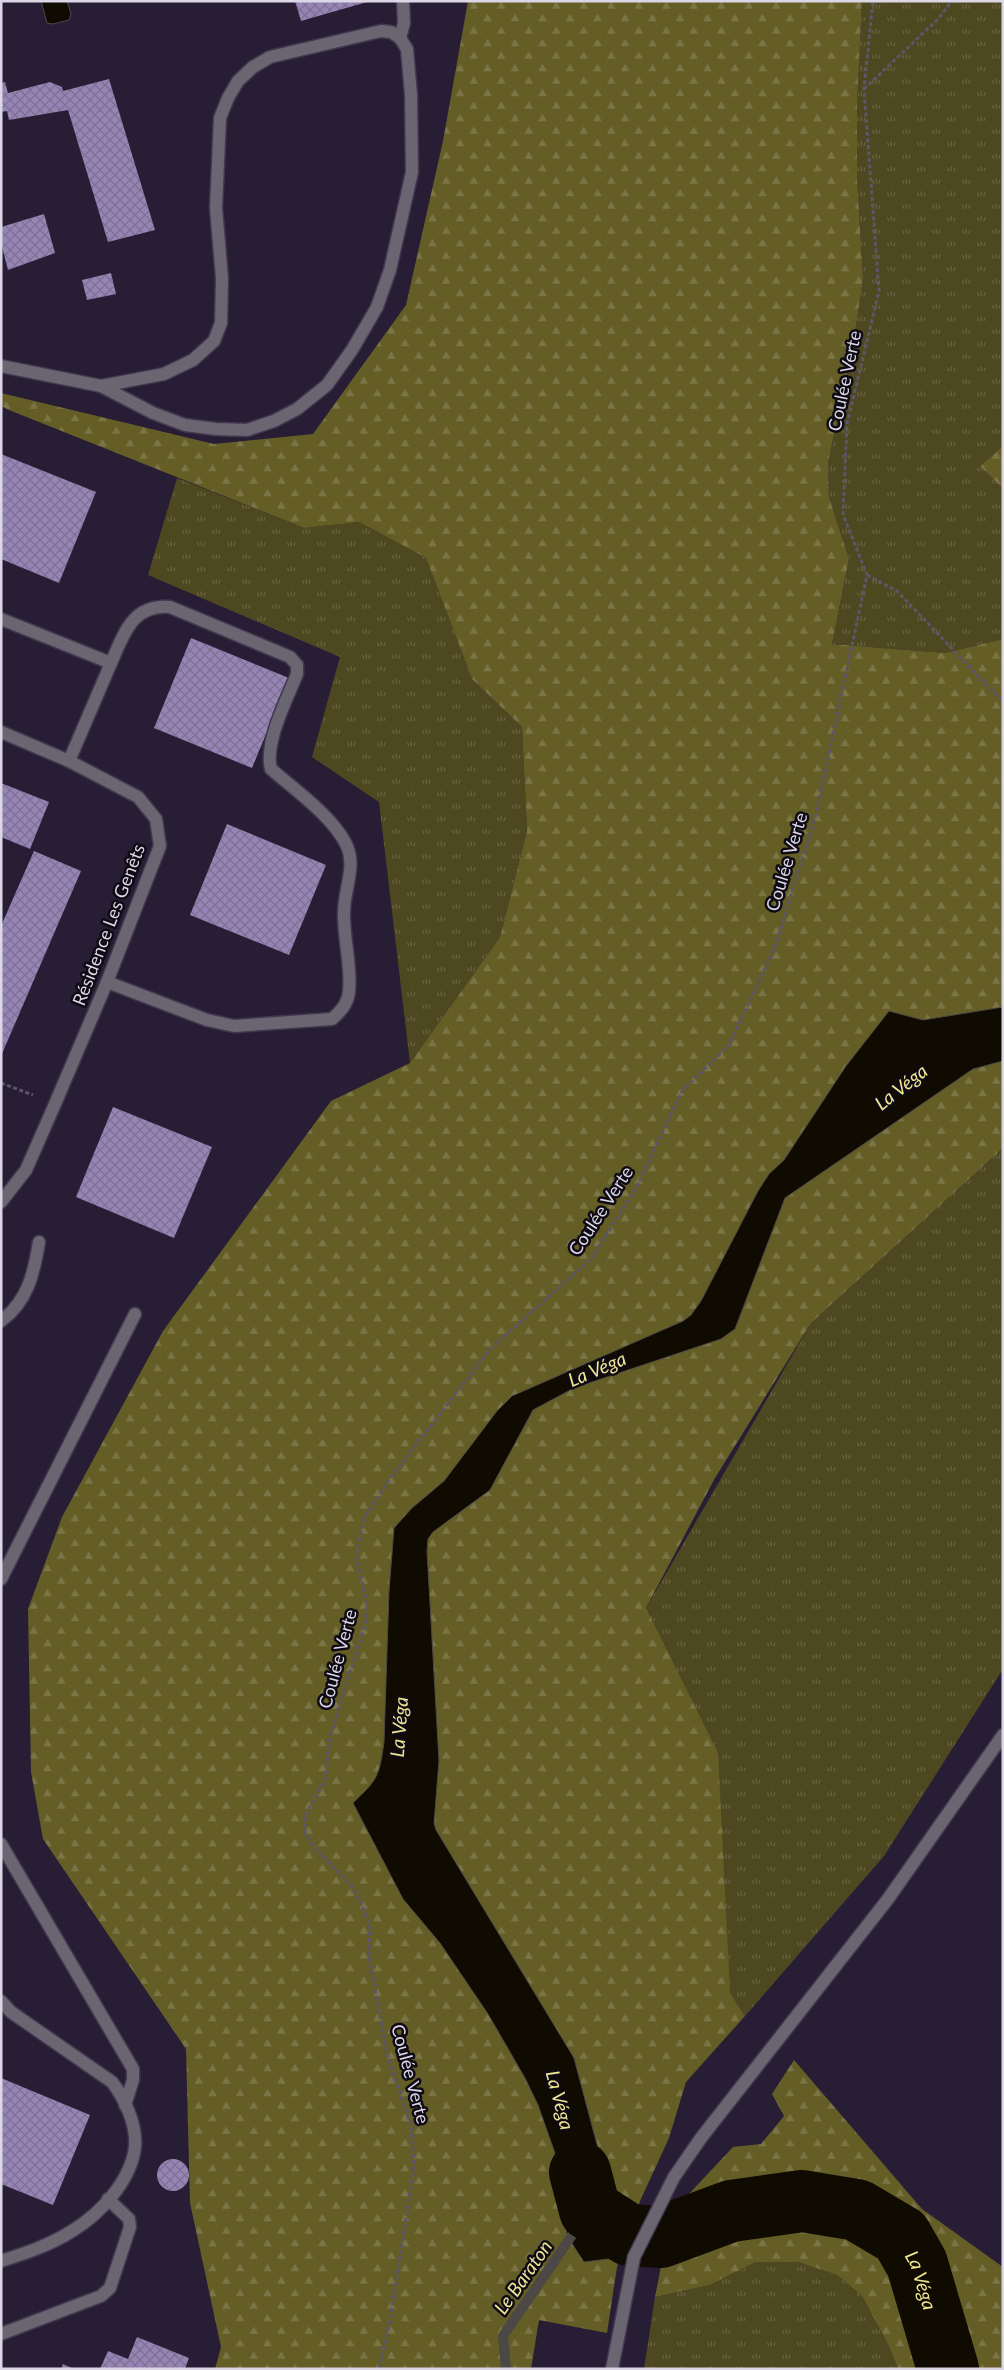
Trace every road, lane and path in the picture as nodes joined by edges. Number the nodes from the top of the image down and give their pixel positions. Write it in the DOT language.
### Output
graph roads {
  1 [pos="403,1"];
  2 [pos="873,1"];
  3 [pos="952,1"];
  4 [pos="400,38"];
  5 [pos="864,89"];
  6 [pos="1,366"];
  7 [pos="101,386"];
  8 [pos="867,575"];
  9 [pos="1,619"];
  10 [pos="111,663"];
  11 [pos="1003,702"];
  12 [pos="1,732"];
  13 [pos="69,761"];
  14 [pos="108,982"];
  15 [pos="1,1083"];
  16 [pos="55,1104"];
  17 [pos="1,1202"];
  18 [pos="39,1242"];
  19 [pos="135,1314"];
  20 [pos="1,1321"];
  21 [pos="1,1579"];
  22 [pos="1003,1734"];
  23 [pos="1,1844"];
  24 [pos="1,2001"];
  25 [pos="126,2105"];
  26 [pos="108,2198"];
  27 [pos="1,2261"];
  28 [pos="1,2334"];
  29 [pos="379,2369"];
  30 [pos="612,2369"];
  1 -- 4 [label="street"];
  2 -- 5 [label="path, Coulée Verte"];
  3 -- 5 [label="path"];
  4 -- 7 [label="street"];
  4 -- 7 [label="street"];
  5 -- 8 [label="path, Coulée Verte"];
  6 -- 7 [label="street"];
  8 -- 11 [label="path"];
  8 -- 29 [label="path, Coulée Verte"];
  9 -- 10 [label="street"];
  10 -- 13 [label="street"];
  10 -- 14 [label="street"];
  12 -- 13 [label="street, Résidence Les Genêts"];
  13 -- 14 [label="street, Résidence Les Genêts"];
  14 -- 16 [label="street, Résidence Les Genêts"];
  15 -- 16 [label="path"];
  16 -- 17 [label="street, Résidence Les Genêts"];
  18 -- 20 [label="street"];
  19 -- 21 [label="street"];
  22 -- 30 [label="street"];
  23 -- 25 [label="street"];
  24 -- 25 [label="street"];
  25 -- 26 [label="street"];
  26 -- 27 [label="street"];
  26 -- 28 [label="street"];
}
